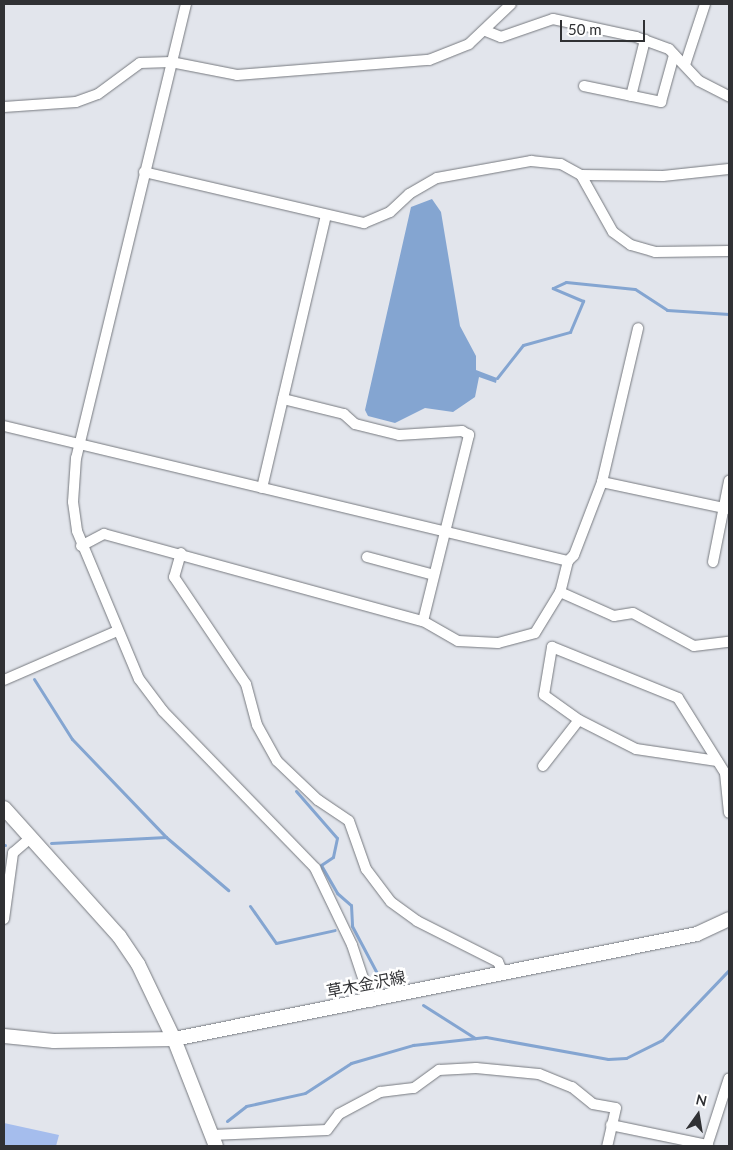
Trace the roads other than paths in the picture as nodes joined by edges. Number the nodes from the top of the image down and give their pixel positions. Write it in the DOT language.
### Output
graph roads {
  1 [pos="186,4"];
  2 [pos="511,4"];
  3 [pos="705,4"];
  4 [pos="486,31"];
  5 [pos="645,40"];
  6 [pos="674,55"];
  7 [pos="171,62"];
  8 [pos="685,65"];
  9 [pos="584,86"];
  10 [pos="631,96"];
  11 [pos="729,96"];
  12 [pos="4,106"];
  13 [pos="729,169"];
  14 [pos="144,172"];
  15 [pos="581,175"];
  16 [pos="326,216"];
  17 [pos="729,251"];
  18 [pos="638,328"];
  19 [pos="283,399"];
  20 [pos="4,426"];
  21 [pos="79,443"];
  22 [pos="729,481"];
  23 [pos="602,482"];
  24 [pos="262,488"];
  25 [pos="726,508"];
  26 [pos="445,531"];
  27 [pos="82,546"];
  28 [pos="181,553"];
  29 [pos="367,557"];
  30 [pos="568,560"];
  31 [pos="713,562"];
  32 [pos="434,575"];
  33 [pos="560,592"];
  34 [pos="422,621"];
  35 [pos="117,631"];
  36 [pos="729,642"];
  37 [pos="4,680"];
  38 [pos="579,720"];
  39 [pos="718,761"];
  40 [pos="543,766"];
  41 [pos="4,808"];
  42 [pos="729,813"];
  43 [pos="30,838"];
  44 [pos="4,919"];
  45 [pos="729,919"];
  46 [pos="504,975"];
  47 [pos="371,1002"];
  48 [pos="4,1036"];
  49 [pos="174,1039"];
  50 [pos="729,1078"];
  51 [pos="611,1125"];
  52 [pos="214,1140"];
  53 [pos="607,1146"];
  54 [pos="708,1146"];
  1 -- 7 [label="street"];
  2 -- 4 [label="street"];
  3 -- 8 [label="street"];
  4 -- 5 [label="street"];
  4 -- 7 [label="street"];
  5 -- 6 [label="street"];
  5 -- 10 [label="street"];
  6 -- 8 [label="street"];
  6 -- 10 [label="street"];
  7 -- 12 [label="street"];
  7 -- 14 [label="street"];
  8 -- 11 [label="street"];
  9 -- 10 [label="street"];
  13 -- 15 [label="street"];
  14 -- 16 [label="street"];
  14 -- 21 [label="street"];
  15 -- 16 [label="street"];
  15 -- 17 [label="street"];
  16 -- 19 [label="street"];
  18 -- 23 [label="street"];
  19 -- 24 [label="street"];
  19 -- 26 [label="street"];
  20 -- 21 [label="street"];
  21 -- 24 [label="street"];
  21 -- 27 [label="street"];
  22 -- 25 [label="street"];
  23 -- 25 [label="street"];
  23 -- 30 [label="street"];
  24 -- 26 [label="street"];
  25 -- 31 [label="street"];
  26 -- 30 [label="street"];
  26 -- 32 [label="street"];
  27 -- 28 [label="street"];
  27 -- 35 [label="street"];
  28 -- 34 [label="street"];
  28 -- 46 [label="street"];
  29 -- 32 [label="street"];
  30 -- 33 [label="street"];
  32 -- 34 [label="street"];
  33 -- 34 [label="street"];
  33 -- 36 [label="street"];
  35 -- 37 [label="street"];
  35 -- 47 [label="street"];
  38 -- 39 [label="street"];
  38 -- 39 [label="street"];
  38 -- 40 [label="street"];
  39 -- 42 [label="street"];
  41 -- 43 [label="main road"];
  43 -- 44 [label="street"];
  43 -- 49 [label="main road"];
  45 -- 46 [label="main road, 草木金沢線"];
  46 -- 47 [label="main road, 草木金沢線"];
  47 -- 49 [label="main road, 草木金沢線"];
  48 -- 49 [label="main road, 草木金沢線"];
  49 -- 52 [label="main road"];
  50 -- 54 [label="street"];
  51 -- 52 [label="street"];
  51 -- 53 [label="street"];
  51 -- 54 [label="street"];
}
